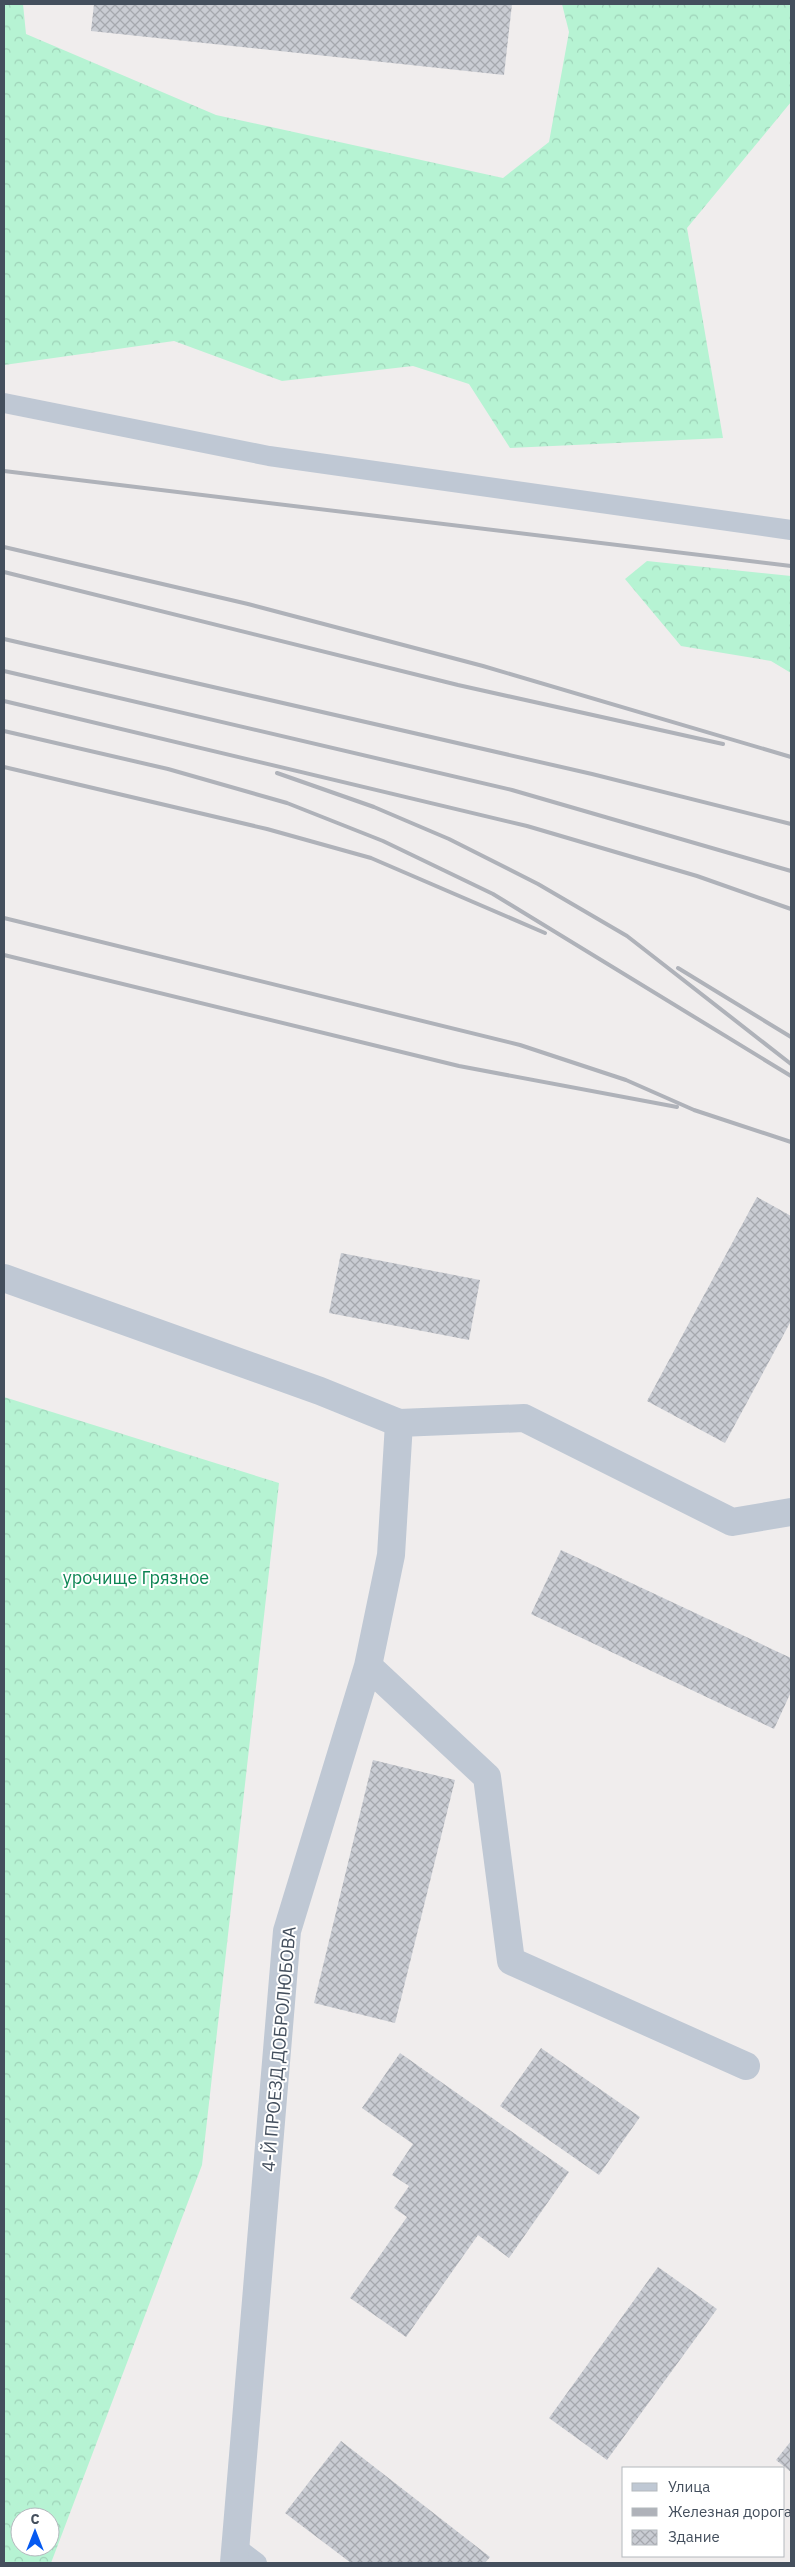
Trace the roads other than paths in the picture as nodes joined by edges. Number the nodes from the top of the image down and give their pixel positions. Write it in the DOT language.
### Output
graph roads {
  1 [pos="4,403"];
  2 [pos="791,530"];
  3 [pos="4,1278"];
  4 [pos="399,1423"];
  5 [pos="791,1512"];
  6 [pos="368,1666"];
  7 [pos="746,2066"];
  8 [pos="243,2558"];
  1 -- 2 [label="lane"];
  3 -- 4 [label="street"];
  4 -- 5 [label="street"];
  4 -- 6 [label="street, 4-Й ПРОЕЗД ДОБРОЛЮБОВА"];
  6 -- 7 [label="street"];
  6 -- 8 [label="street, 4-Й ПРОЕЗД ДОБРОЛЮБОВА"];
}
